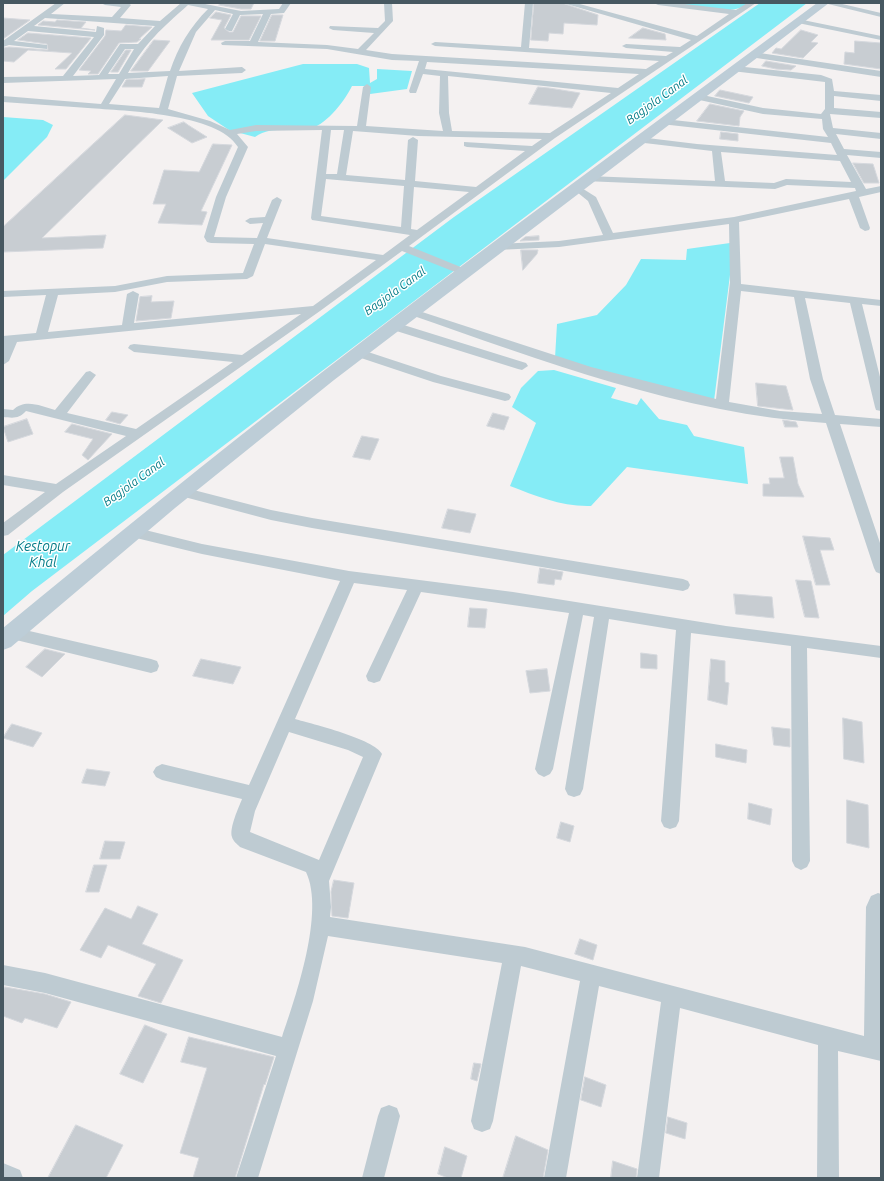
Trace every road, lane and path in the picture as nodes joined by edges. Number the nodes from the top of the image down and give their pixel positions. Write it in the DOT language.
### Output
graph roads {
  1 [pos="61,3"];
  2 [pos="105,3"];
  3 [pos="187,3"];
  4 [pos="238,3"];
  5 [pos="287,3"];
  6 [pos="388,3"];
  7 [pos="529,3"];
  8 [pos="567,3"];
  9 [pos="660,3"];
  10 [pos="752,3"];
  11 [pos="824,3"];
  12 [pos="828,3"];
  13 [pos="213,8"];
  14 [pos="236,12"];
  15 [pos="268,12"];
  16 [pos="653,12"];
  17 [pos="737,13"];
  18 [pos="881,15"];
  19 [pos="44,16"];
  20 [pos="110,20"];
  21 [pos="801,21"];
  22 [pos="163,24"];
  23 [pos="26,28"];
  24 [pos="333,28"];
  25 [pos="229,29"];
  26 [pos="380,31"];
  27 [pos="100,35"];
  28 [pos="881,38"];
  29 [pos="698,39"];
  30 [pos="5,43"];
  31 [pos="225,43"];
  32 [pos="253,44"];
  33 [pos="435,44"];
  34 [pos="626,46"];
  35 [pos="44,47"];
  36 [pos="140,47"];
  37 [pos="525,50"];
  38 [pos="682,50"];
  39 [pos="360,52"];
  40 [pos="753,55"];
  41 [pos="424,58"];
  42 [pos="667,59"];
  43 [pos="735,69"];
  44 [pos="242,70"];
  45 [pos="420,71"];
  46 [pos="648,72"];
  47 [pos="444,73"];
  48 [pos="173,74"];
  49 [pos="881,74"];
  50 [pos="121,76"];
  51 [pos="102,78"];
  52 [pos="66,79"];
  53 [pos="3,80"];
  54 [pos="367,87"];
  55 [pos="413,90"];
  56 [pos="620,91"];
  57 [pos="829,93"];
  58 [pos="698,97"];
  59 [pos="881,98"];
  60 [pos="3,99"];
  61 [pos="104,106"];
  62 [pos="163,111"];
  63 [pos="828,114"];
  64 [pos="881,115"];
  65 [pos="664,122"];
  66 [pos="327,128"];
  67 [pos="361,128"];
  68 [pos="830,131"];
  69 [pos="348,132"];
  70 [pos="230,133"];
  71 [pos="448,133"];
  72 [pos="552,136"];
  73 [pos="881,136"];
  74 [pos="414,140"];
  75 [pos="639,140"];
  76 [pos="835,141"];
  77 [pos="716,148"];
  78 [pos="536,149"];
  79 [pos="843,155"];
  80 [pos="881,155"];
  81 [pos="320,176"];
  82 [pos="340,178"];
  83 [pos="410,182"];
  84 [pos="793,182"];
  85 [pos="583,183"];
  86 [pos="720,184"];
  87 [pos="881,188"];
  88 [pos="480,190"];
  89 [pos="858,191"];
  90 [pos="277,200"];
  91 [pos="804,206"];
  92 [pos="268,220"];
  93 [pos="734,220"];
  94 [pos="250,221"];
  95 [pos="865,228"];
  96 [pos="406,231"];
  97 [pos="418,233"];
  98 [pos="609,237"];
  99 [pos="260,240"];
  100 [pos="400,246"];
  101 [pos="497,247"];
  102 [pos="383,258"];
  103 [pos="457,269"];
  104 [pos="736,287"];
  105 [pos="53,292"];
  106 [pos="3,294"];
  107 [pos="133,294"];
  108 [pos="799,295"];
  109 [pos="855,300"];
  110 [pos="881,303"];
  111 [pos="316,309"];
  112 [pos="412,312"];
  113 [pos="394,326"];
  114 [pos="127,327"];
  115 [pos="41,336"];
  116 [pos="8,340"];
  117 [pos="134,348"];
  118 [pos="359,353"];
  119 [pos="243,359"];
  120 [pos="3,361"];
  121 [pos="522,366"];
  122 [pos="90,375"];
  123 [pos="505,397"];
  124 [pos="722,405"];
  125 [pos="881,407"];
  126 [pos="3,413"];
  127 [pos="58,415"];
  128 [pos="830,419"];
  129 [pos="881,423"];
  130 [pos="137,434"];
  131 [pos="3,480"];
  132 [pos="58,488"];
  133 [pos="182,492"];
  134 [pos="3,516"];
  135 [pos="19,518"];
  136 [pos="3,530"];
  137 [pos="133,532"];
  138 [pos="881,568"];
  139 [pos="348,577"];
  140 [pos="683,585"];
  141 [pos="416,586"];
  142 [pos="577,609"];
  143 [pos="602,613"];
  144 [pos="684,626"];
  145 [pos="8,637"];
  146 [pos="799,640"];
  147 [pos="881,652"];
  148 [pos="151,666"];
  149 [pos="374,676"];
  150 [pos="285,723"];
  151 [pos="544,769"];
  152 [pos="162,772"];
  153 [pos="574,789"];
  154 [pos="254,794"];
  155 [pos="670,821"];
  156 [pos="801,861"];
  157 [pos="320,879"];
  158 [pos="881,903"];
  159 [pos="320,925"];
  160 [pos="513,956"];
  161 [pos="591,974"];
  162 [pos="3,975"];
  163 [pos="672,995"];
  164 [pos="828,1037"];
  165 [pos="288,1049"];
  166 [pos="878,1050"];
  167 [pos="389,1116"];
  168 [pos="482,1121"];
  169 [pos="3,1174"];
  170 [pos="12,1178"];
  171 [pos="247,1178"];
  172 [pos="372,1178"];
  173 [pos="555,1178"];
  174 [pos="648,1178"];
  175 [pos="828,1178"];
  1 -- 19 [label="street"];
  2 -- 20 [label="street"];
  3 -- 13 [label="street"];
  3 -- 22 [label="street"];
  4 -- 14 [label="street"];
  5 -- 15 [label="street"];
  6 -- 26 [label="street"];
  7 -- 37 [label="street"];
  8 -- 29 [label="street"];
  9 -- 16 [label="street"];
  9 -- 17 [label="street"];
  10 -- 17 [label="street"];
  11 -- 21 [label="street"];
  12 -- 18 [label="street"];
  13 -- 14 [label="street"];
  13 -- 48 [label="street"];
  14 -- 15 [label="street"];
  14 -- 25 [label="street"];
  15 -- 32 [label="street"];
  17 -- 29 [label="street"];
  19 -- 20 [label="street"];
  19 -- 23 [label="street"];
  20 -- 22 [label="street"];
  20 -- 27 [label="street"];
  21 -- 28 [label="street"];
  21 -- 40 [label="street"];
  22 -- 36 [label="street"];
  23 -- 27 [label="street"];
  23 -- 30 [label="street"];
  24 -- 26 [label="street"];
  26 -- 39 [label="street"];
  27 -- 52 [label="street"];
  29 -- 38 [label="street"];
  30 -- 35 [label="street"];
  31 -- 32 [label="street"];
  32 -- 39 [label="street"];
  33 -- 37 [label="street"];
  34 -- 38 [label="street"];
  36 -- 50 [label="street"];
  36 -- 51 [label="street"];
  37 -- 42 [label="street"];
  38 -- 42 [label="street"];
  39 -- 41 [label="street"];
  40 -- 43 [label="street"];
  40 -- 49 [label="street"];
  41 -- 45 [label="street"];
  41 -- 46 [label="street"];
  42 -- 46 [label="street"];
  43 -- 57 [label="street"];
  43 -- 58 [label="street"];
  44 -- 48 [label="street"];
  45 -- 47 [label="street"];
  45 -- 55 [label="street"];
  46 -- 56 [label="street"];
  47 -- 56 [label="street"];
  47 -- 71 [label="street"];
  48 -- 50 [label="street"];
  48 -- 62 [label="street"];
  50 -- 51 [label="street"];
  50 -- 61 [label="street"];
  51 -- 52 [label="street"];
  52 -- 53 [label="street"];
  54 -- 67 [label="street"];
  56 -- 72 [label="street"];
  57 -- 59 [label="street"];
  57 -- 63 [label="street"];
  58 -- 63 [label="street"];
  58 -- 65 [label="street"];
  60 -- 61 [label="street"];
  61 -- 62 [label="street"];
  62 -- 70 [label="street"];
  63 -- 64 [label="street"];
  63 -- 68 [label="street"];
  65 -- 75 [label="street"];
  65 -- 76 [label="street"];
  66 -- 69 [label="street"];
  66 -- 70 [label="street"];
  66 -- 81 [label="street"];
  67 -- 69 [label="street"];
  67 -- 71 [label="street"];
  68 -- 73 [label="street"];
  68 -- 76 [label="street"];
  69 -- 74 [label="street"];
  69 -- 82 [label="street"];
  70 -- 99 [label="street"];
  71 -- 72 [label="street"];
  72 -- 78 [label="street"];
  74 -- 78 [label="street"];
  74 -- 83 [label="street"];
  75 -- 77 [label="street"];
  75 -- 85 [label="street"];
  76 -- 79 [label="street"];
  77 -- 79 [label="street"];
  77 -- 86 [label="street"];
  78 -- 88 [label="street"];
  79 -- 80 [label="street"];
  79 -- 89 [label="street"];
  81 -- 82 [label="street"];
  81 -- 96 [label="street"];
  82 -- 83 [label="street"];
  83 -- 88 [label="street"];
  83 -- 96 [label="street"];
  84 -- 86 [label="street"];
  84 -- 89 [label="street"];
  84 -- 91 [label="street"];
  85 -- 86 [label="street"];
  85 -- 98 [label="street"];
  85 -- 101 [label="street"];
  87 -- 89 [label="street"];
  88 -- 97 [label="street"];
  89 -- 91 [label="street"];
  89 -- 95 [label="street"];
  90 -- 92 [label="street"];
  91 -- 93 [label="street"];
  92 -- 94 [label="street"];
  92 -- 99 [label="street"];
  93 -- 98 [label="street"];
  93 -- 104 [label="street"];
  96 -- 97 [label="street"];
  97 -- 100 [label="street"];
  98 -- 101 [label="street"];
  99 -- 102 [label="street"];
  99 -- 105 [label="street"];
  100 -- 102 [label="street"];
  100 -- 103 [label="street"];
  101 -- 103 [label="street"];
  102 -- 111 [label="street"];
  103 -- 112 [label="street"];
  104 -- 108 [label="street"];
  104 -- 124 [label="street"];
  105 -- 106 [label="street"];
  105 -- 115 [label="street"];
  107 -- 114 [label="street"];
  108 -- 109 [label="street"];
  108 -- 128 [label="street"];
  109 -- 110 [label="street"];
  109 -- 125 [label="street"];
  111 -- 114 [label="street"];
  111 -- 119 [label="street"];
  112 -- 113 [label="street"];
  112 -- 124 [label="street"];
  113 -- 118 [label="street"];
  113 -- 121 [label="street"];
  114 -- 115 [label="street"];
  115 -- 116 [label="street"];
  116 -- 120 [label="street"];
  117 -- 119 [label="street"];
  118 -- 123 [label="street"];
  118 -- 133 [label="street"];
  119 -- 130 [label="street"];
  122 -- 127 [label="street"];
  124 -- 128 [label="street"];
  126 -- 127 [label="street"];
  127 -- 130 [label="street"];
  128 -- 129 [label="street"];
  128 -- 138 [label="street"];
  130 -- 132 [label="street"];
  131 -- 132 [label="street"];
  132 -- 135 [label="street"];
  133 -- 137 [label="street"];
  133 -- 140 [label="street"];
  134 -- 135 [label="street"];
  135 -- 136 [label="street"];
  137 -- 139 [label="street"];
  137 -- 145 [label="street"];
  139 -- 141 [label="street"];
  139 -- 150 [label="street"];
  141 -- 142 [label="street"];
  141 -- 149 [label="street"];
  142 -- 143 [label="street"];
  142 -- 151 [label="street"];
  143 -- 144 [label="street"];
  143 -- 153 [label="street"];
  144 -- 146 [label="street"];
  144 -- 155 [label="street"];
  145 -- 148 [label="street"];
  146 -- 147 [label="street"];
  146 -- 156 [label="street"];
  150 -- 154 [label="street"];
  150 -- 157 [label="street"];
  152 -- 154 [label="street"];
  154 -- 157 [label="street"];
  157 -- 159 [label="street"];
  158 -- 166 [label="street"];
  159 -- 160 [label="street"];
  159 -- 165 [label="street"];
  160 -- 161 [label="street"];
  160 -- 168 [label="street"];
  161 -- 163 [label="street"];
  161 -- 173 [label="street"];
  162 -- 165 [label="street"];
  163 -- 164 [label="street"];
  163 -- 174 [label="street"];
  164 -- 166 [label="street"];
  164 -- 175 [label="street"];
  165 -- 171 [label="street"];
  167 -- 172 [label="street"];
  169 -- 170 [label="street"];
}
